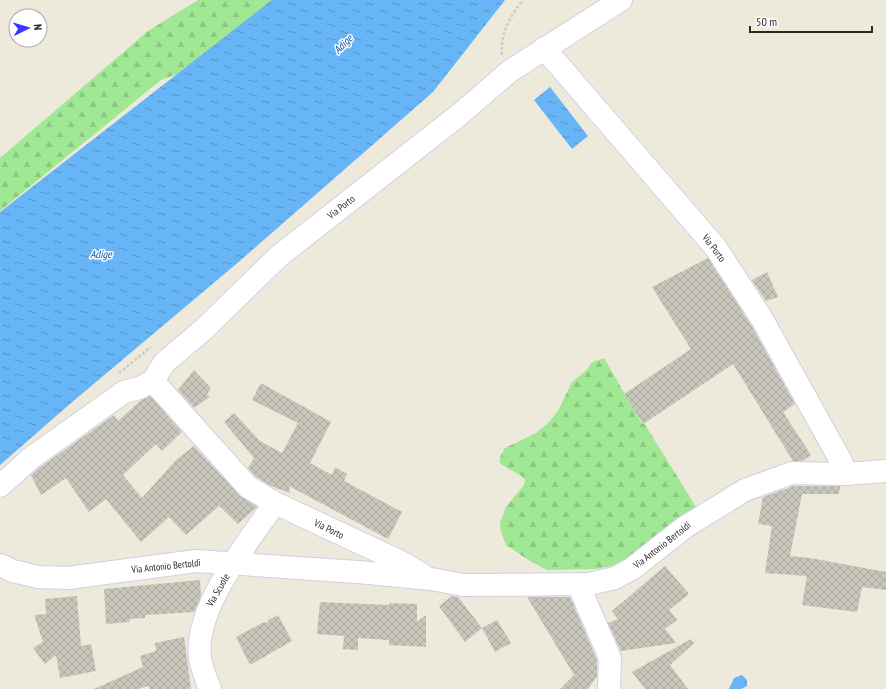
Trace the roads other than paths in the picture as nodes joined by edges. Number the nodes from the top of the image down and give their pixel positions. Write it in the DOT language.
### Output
graph roads {
  1 [pos="621,0"];
  2 [pos="544,48"];
  3 [pos="152,381"];
  4 [pos="886,471"];
  5 [pos="846,474"];
  6 [pos="0,486"];
  7 [pos="275,503"];
  8 [pos="364,546"];
  9 [pos="234,563"];
  10 [pos="0,565"];
  11 [pos="358,572"];
  12 [pos="431,579"];
  13 [pos="578,584"];
  14 [pos="210,689"];
  15 [pos="609,689"];
  1 -- 2 [label="street, Via Porto"];
  2 -- 3 [label="street, Via Porto"];
  2 -- 5 [label="street, Via Porto"];
  3 -- 6 [label="street"];
  3 -- 7 [label="street, Via Porto"];
  4 -- 5 [label="street, Via Antonio Bertoldi"];
  5 -- 13 [label="street, Via Antonio Bertoldi"];
  7 -- 8 [label="street, Via Porto"];
  7 -- 9 [label="street, Via Scuole"];
  8 -- 11 [label="street"];
  8 -- 12 [label="street, Via Porto"];
  9 -- 10 [label="street, Via Antonio Bertoldi"];
  9 -- 11 [label="street, Via Antonio Bertoldi"];
  9 -- 14 [label="street, Via Scuole"];
  11 -- 12 [label="street, Via Antonio Bertoldi"];
  12 -- 13 [label="street, Via Antonio Bertoldi"];
  13 -- 15 [label="street"];
}
